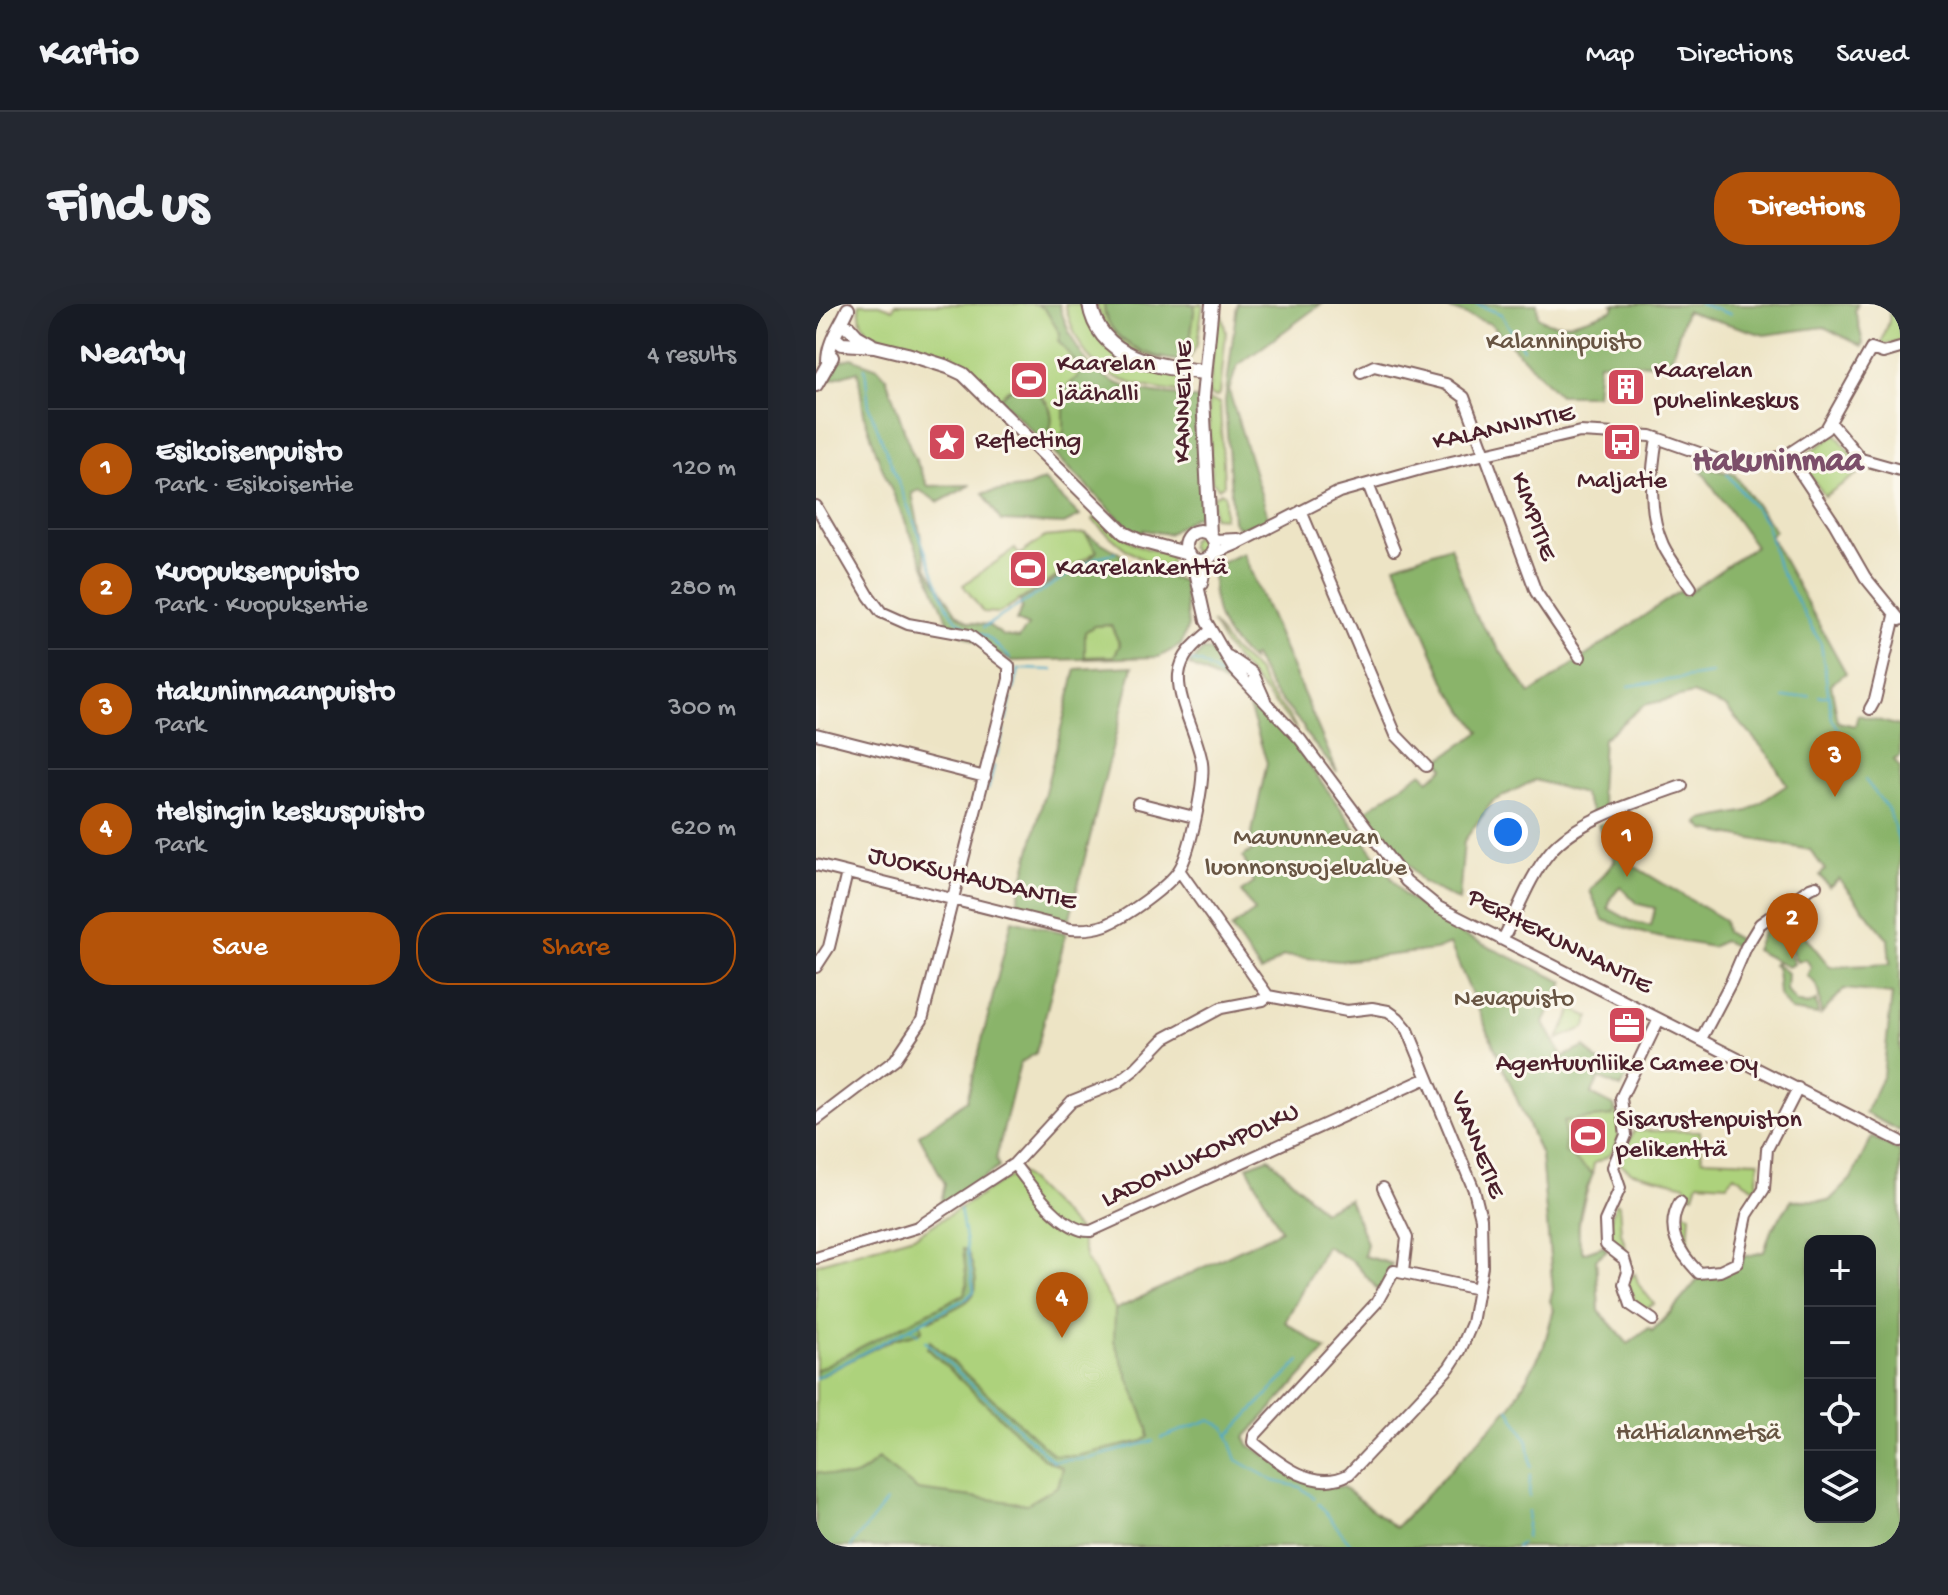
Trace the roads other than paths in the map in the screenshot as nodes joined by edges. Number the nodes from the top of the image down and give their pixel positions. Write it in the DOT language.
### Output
graph roads {
  1 [pos="1090,304"];
  2 [pos="1212,304"];
  3 [pos="848,306"];
  4 [pos="845,335"];
  5 [pos="1900,348"];
  6 [pos="1204,372"];
  7 [pos="1361,372"];
  8 [pos="816,385"];
  9 [pos="1831,423"];
  10 [pos="1657,438"];
  11 [pos="1486,454"];
  12 [pos="1788,454"];
  13 [pos="1900,470"];
  14 [pos="1368,484"];
  15 [pos="1207,501"];
  16 [pos="816,506"];
  17 [pos="1301,511"];
  18 [pos="1192,534"];
  19 [pos="1212,537"];
  20 [pos="1244,539"];
  21 [pos="1153,544"];
  22 [pos="1394,550"];
  23 [pos="1190,556"];
  24 [pos="1210,557"];
  25 [pos="1691,588"];
  26 [pos="1200,590"];
  27 [pos="1898,618"];
  28 [pos="1210,631"];
  29 [pos="1580,657"];
  30 [pos="1870,709"];
  31 [pos="816,734"];
  32 [pos="1426,766"];
  33 [pos="985,777"];
  34 [pos="1682,786"];
  35 [pos="1138,803"];
  36 [pos="1194,817"];
  37 [pos="816,865"];
  38 [pos="1179,870"];
  39 [pos="847,873"];
  40 [pos="1816,886"];
  41 [pos="954,900"];
  42 [pos="1503,939"];
  43 [pos="816,967"];
  44 [pos="1268,996"];
  45 [pos="1659,1019"];
  46 [pos="1701,1039"];
  47 [pos="1427,1078"];
  48 [pos="1798,1088"];
  49 [pos="816,1120"];
  50 [pos="1900,1141"];
  51 [pos="1014,1164"];
  52 [pos="1383,1188"];
  53 [pos="1680,1202"];
  54 [pos="816,1258"];
  55 [pos="1403,1272"];
  56 [pos="1478,1289"];
  57 [pos="1653,1320"];
  1 -- 6 [label="highway"];
  2 -- 6 [label="main road, KANNELTIE"];
  3 -- 4 [label="main road"];
  4 -- 8 [label="main road"];
  4 -- 21 [label="main road"];
  5 -- 9 [label="street, KALANNINTIE"];
  6 -- 15 [label="main road, KANNELTIE"];
  7 -- 11 [label="street, KIMPITIE"];
  9 -- 12 [label="street, KALANNINTIE"];
  9 -- 13 [label="street"];
  10 -- 11 [label="street, KALANNINTIE"];
  10 -- 12 [label="street, KALANNINTIE"];
  10 -- 25 [label="street"];
  11 -- 14 [label="street, KALANNINTIE"];
  11 -- 29 [label="street, KIMPITIE"];
  12 -- 27 [label="street"];
  14 -- 17 [label="street, KALANNINTIE"];
  14 -- 22 [label="street"];
  15 -- 18 [label="main road, KANNELTIE"];
  15 -- 19 [label="main road, KANNELTIE"];
  16 -- 33 [label="street"];
  17 -- 20 [label="street, KALANNINTIE"];
  17 -- 32 [label="street"];
  18 -- 19 [label="main road"];
  18 -- 21 [label="main road"];
  18 -- 23 [label="main road"];
  19 -- 20 [label="street, KALANNINTIE"];
  19 -- 24 [label="main road"];
  20 -- 24 [label="street, KALANNINTIE"];
  21 -- 23 [label="main road"];
  23 -- 24 [label="main road"];
  23 -- 26 [label="street, PERHEKUNNANTIE"];
  24 -- 26 [label="street, PERHEKUNNANTIE"];
  26 -- 28 [label="street, PERHEKUNNANTIE"];
  27 -- 30 [label="street"];
  28 -- 36 [label="street"];
  28 -- 42 [label="street, PERHEKUNNANTIE"];
  31 -- 33 [label="street"];
  33 -- 41 [label="street"];
  34 -- 42 [label="street"];
  35 -- 36 [label="street"];
  36 -- 38 [label="street"];
  37 -- 39 [label="street, JUOKSUHAUDANTIE"];
  38 -- 41 [label="street, JUOKSUHAUDANTIE"];
  38 -- 44 [label="street"];
  39 -- 41 [label="street, JUOKSUHAUDANTIE"];
  39 -- 43 [label="street"];
  40 -- 46 [label="street"];
  41 -- 49 [label="street"];
  42 -- 45 [label="street, PERHEKUNNANTIE"];
  44 -- 47 [label="street, VANNETIE"];
  44 -- 51 [label="street"];
  45 -- 46 [label="street, PERHEKUNNANTIE"];
  45 -- 57 [label="street"];
  46 -- 48 [label="street, PERHEKUNNANTIE"];
  47 -- 51 [label="street, LADONLUKONPOLKU"];
  47 -- 56 [label="street, VANNETIE"];
  48 -- 50 [label="street, PERHEKUNNANTIE"];
  48 -- 53 [label="street"];
  51 -- 54 [label="street"];
  52 -- 55 [label="street"];
  55 -- 56 [label="street"];
  55 -- 56 [label="street, VANNETIE"];
}
